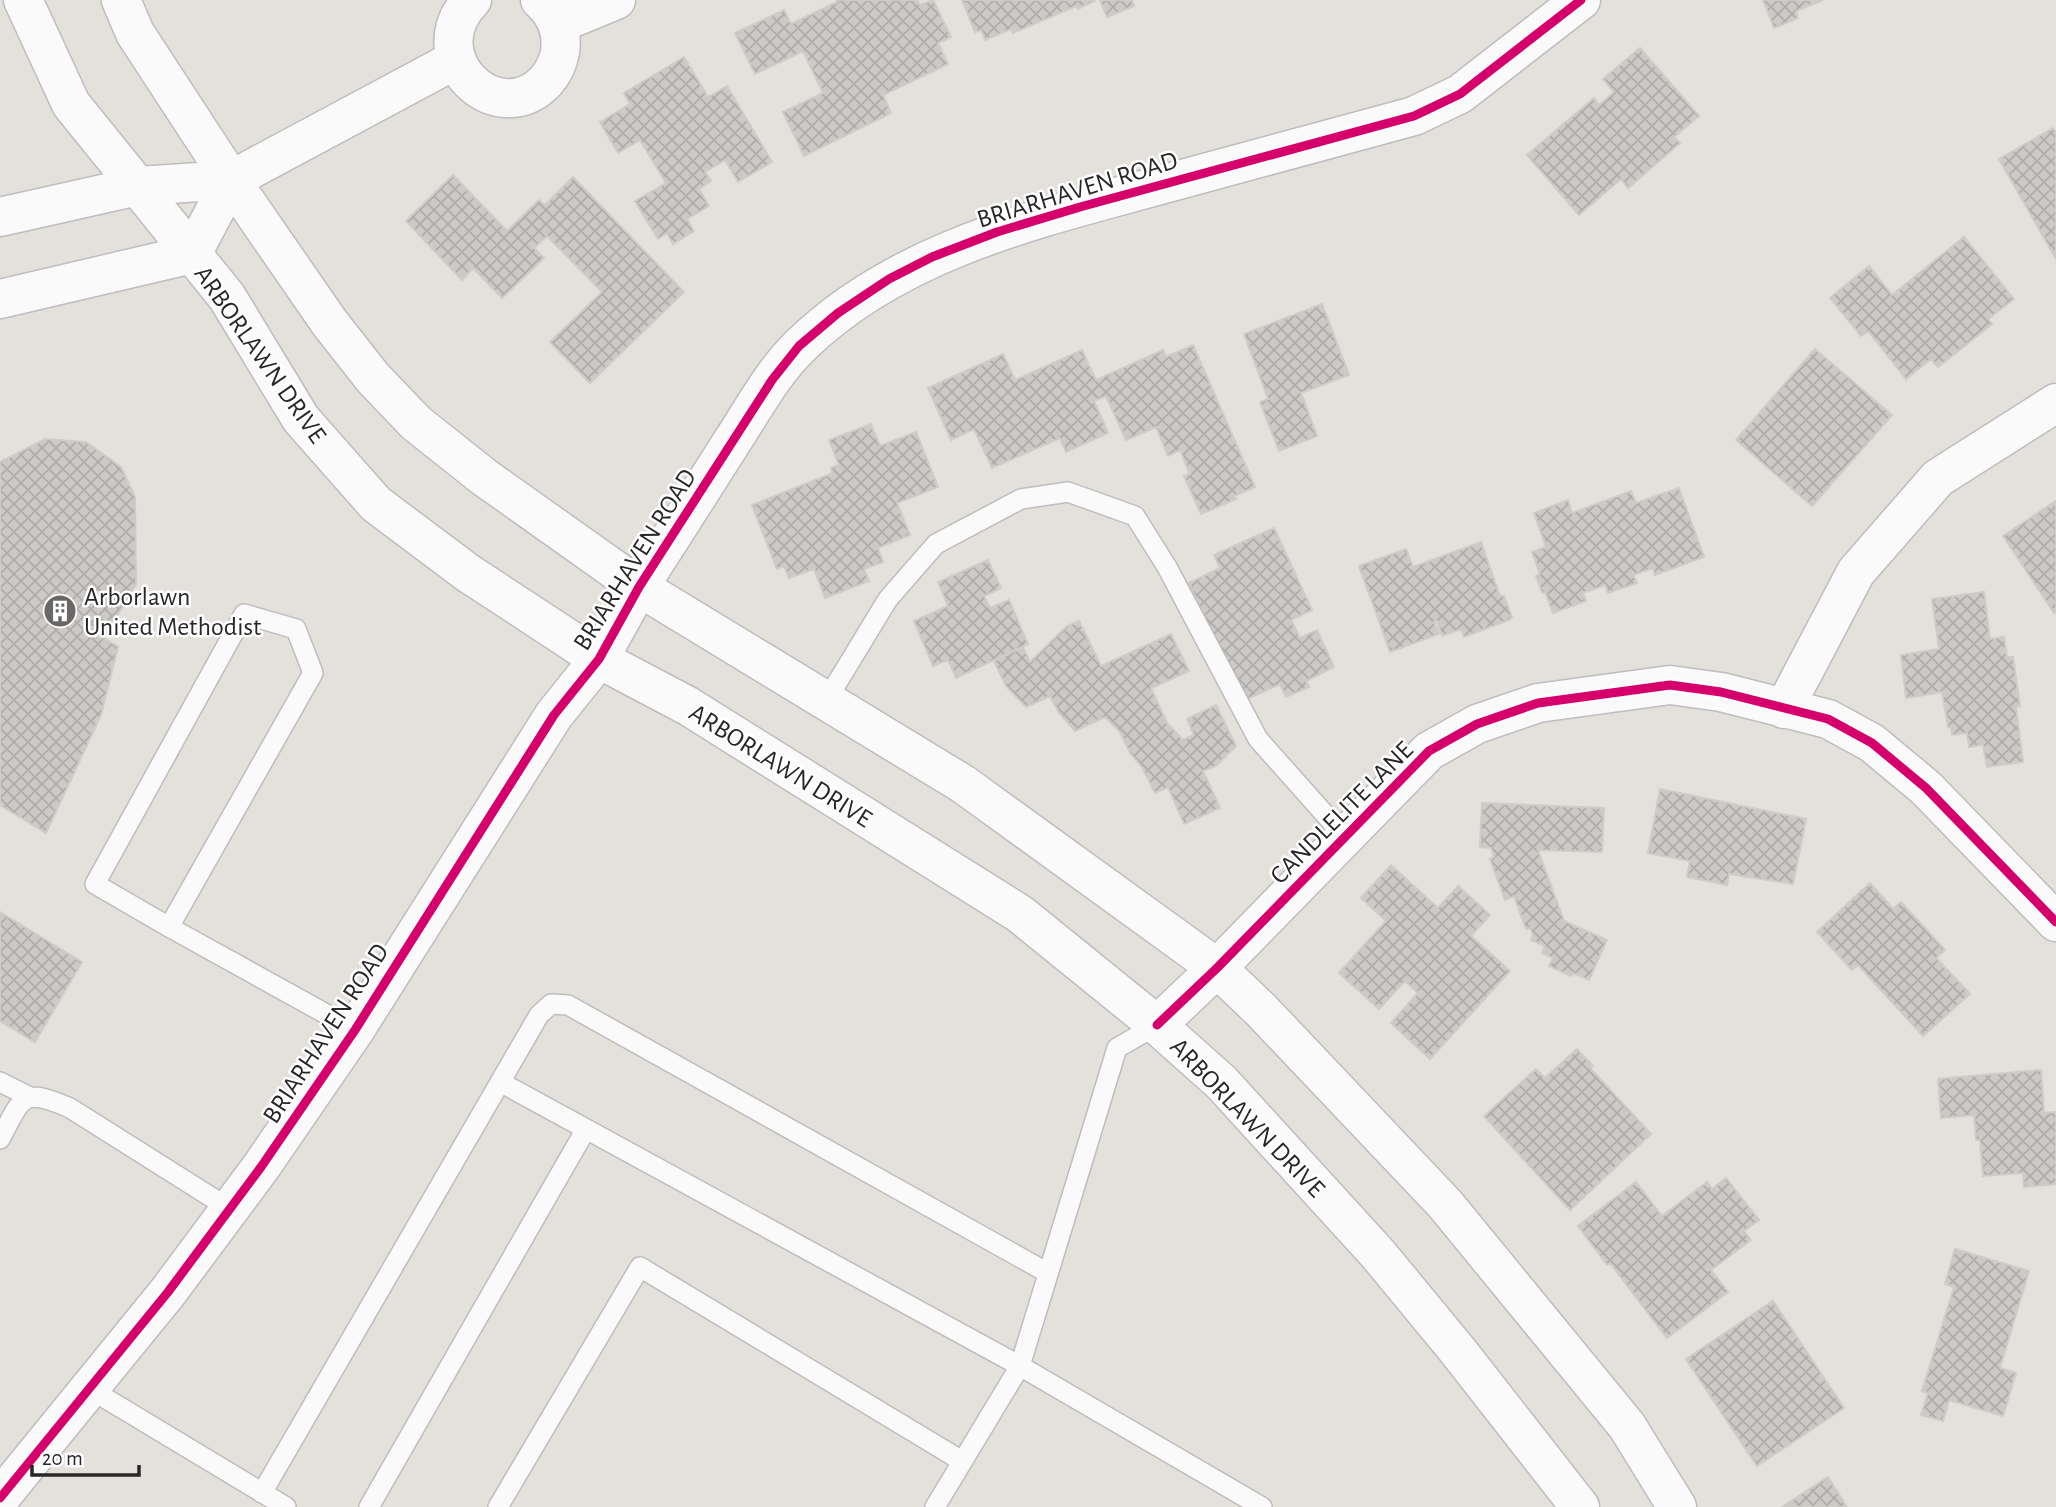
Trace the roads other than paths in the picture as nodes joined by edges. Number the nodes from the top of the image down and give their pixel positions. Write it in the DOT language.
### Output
graph roads {
  1 [pos="23,0"];
  2 [pos="121,0"];
  3 [pos="472,0"];
  4 [pos="615,0"];
  5 [pos="1581,0"];
  6 [pos="549,12"];
  7 [pos="455,60"];
  8 [pos="231,180"];
  9 [pos="138,186"];
  10 [pos="0,217"];
  11 [pos="191,254"];
  12 [pos="0,299"];
  13 [pos="2056,403"];
  14 [pos="639,587"];
  15 [pos="600,659"];
  16 [pos="826,701"];
  17 [pos="1784,709"];
  18 [pos="1345,837"];
  19 [pos="2056,922"];
  20 [pos="169,927"];
  21 [pos="1216,968"];
  22 [pos="1157,1025"];
  23 [pos="355,1030"];
  24 [pos="0,1082"];
  25 [pos="500,1082"];
  26 [pos="30,1097"];
  27 [pos="586,1129"];
  28 [pos="0,1139"];
  29 [pos="230,1209"];
  30 [pos="1048,1273"];
  31 [pos="1020,1366"];
  32 [pos="90,1389"];
  33 [pos="962,1461"];
  34 [pos="262,1493"];
  35 [pos="0,1498"];
  36 [pos="286,1507"];
  37 [pos="369,1507"];
  38 [pos="498,1507"];
  39 [pos="934,1507"];
  40 [pos="1262,1507"];
  41 [pos="1580,1507"];
  42 [pos="1677,1507"];
  1 -- 9 [label="street, ARBORLAWN DRIVE"];
  2 -- 8 [label="street"];
  3 -- 7 [label="street"];
  4 -- 6 [label="street"];
  5 -- 14 [label="street, BRIARHAVEN ROAD"];
  6 -- 7 [label="street"];
  7 -- 8 [label="street"];
  8 -- 9 [label="street"];
  8 -- 11 [label="street"];
  8 -- 14 [label="street"];
  9 -- 10 [label="street"];
  9 -- 11 [label="street, ARBORLAWN DRIVE"];
  11 -- 12 [label="street"];
  11 -- 15 [label="street, ARBORLAWN DRIVE"];
  13 -- 17 [label="street"];
  14 -- 15 [label="street, BRIARHAVEN ROAD"];
  14 -- 16 [label="street"];
  15 -- 22 [label="street, ARBORLAWN DRIVE"];
  15 -- 23 [label="street, BRIARHAVEN ROAD"];
  16 -- 18 [label="lane"];
  16 -- 21 [label="street"];
  17 -- 18 [label="street, CANDLELITE LANE"];
  17 -- 19 [label="street, CANDLELITE LANE"];
  18 -- 21 [label="street, CANDLELITE LANE"];
  20 -- 20 [label="lane"];
  20 -- 23 [label="lane"];
  21 -- 22 [label="street, CANDLELITE LANE"];
  21 -- 42 [label="street"];
  22 -- 30 [label="lane"];
  22 -- 41 [label="street, ARBORLAWN DRIVE"];
  23 -- 29 [label="street, BRIARHAVEN ROAD"];
  24 -- 26 [label="lane"];
  25 -- 27 [label="lane"];
  25 -- 30 [label="lane"];
  25 -- 34 [label="lane"];
  26 -- 28 [label="lane"];
  26 -- 29 [label="lane"];
  27 -- 31 [label="lane"];
  27 -- 37 [label="lane"];
  29 -- 32 [label="street, BRIARHAVEN ROAD"];
  30 -- 31 [label="lane"];
  31 -- 33 [label="lane"];
  31 -- 40 [label="lane"];
  32 -- 34 [label="lane"];
  32 -- 35 [label="street, BRIARHAVEN ROAD"];
  33 -- 38 [label="lane"];
  33 -- 39 [label="lane"];
  34 -- 36 [label="lane"];
}
